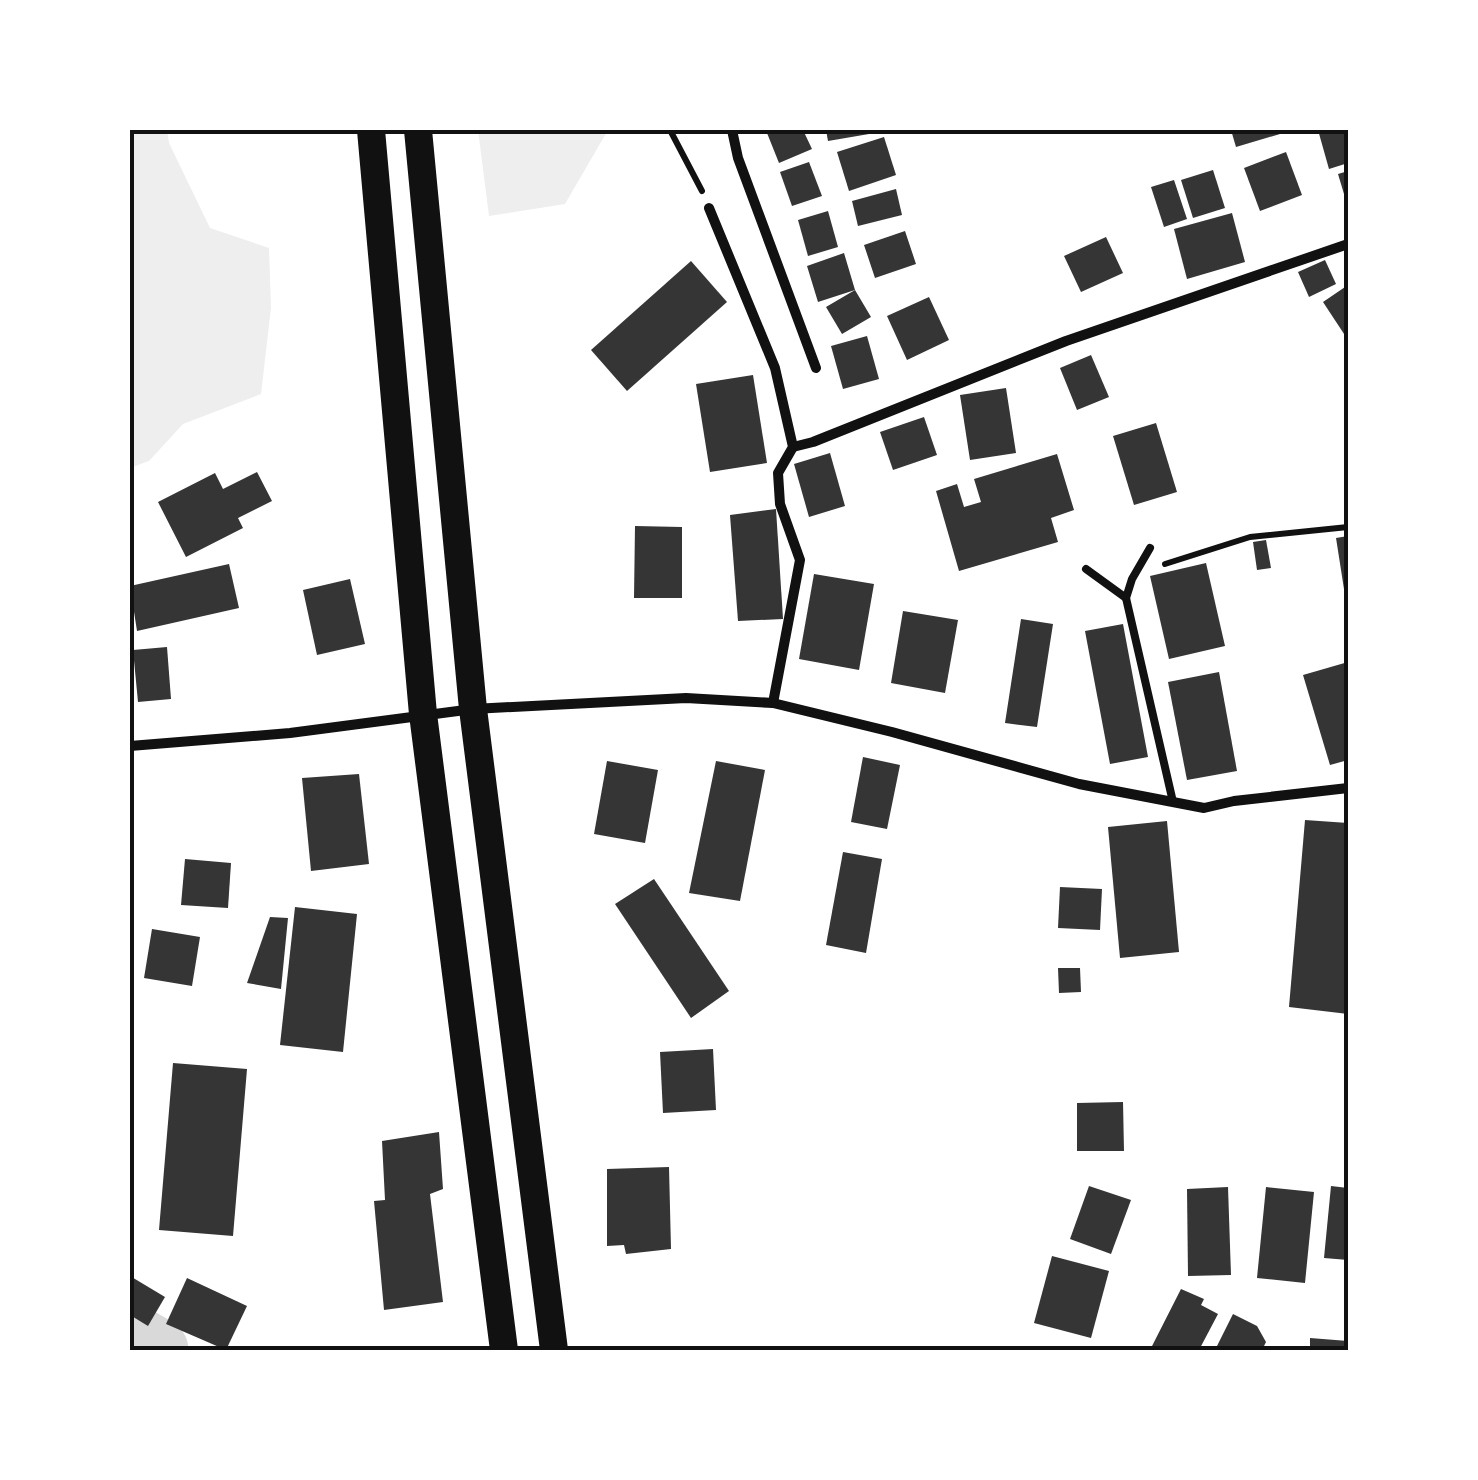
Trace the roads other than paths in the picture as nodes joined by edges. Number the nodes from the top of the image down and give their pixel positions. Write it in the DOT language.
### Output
graph roads {
  1 [pos="370,130"];
  2 [pos="418,130"];
  3 [pos="732,130"];
  4 [pos="709,208"];
  5 [pos="1348,244"];
  6 [pos="816,368"];
  7 [pos="794,447"];
  8 [pos="1150,548"];
  9 [pos="1086,569"];
  10 [pos="1126,598"];
  11 [pos="772,704"];
  12 [pos="473,710"];
  13 [pos="423,714"];
  14 [pos="130,746"];
  15 [pos="1348,788"];
  16 [pos="1173,802"];
  17 [pos="504,1350"];
  18 [pos="554,1350"];
  1 -- 13 [label="highway"];
  2 -- 12 [label="highway"];
  3 -- 6 [label="street"];
  4 -- 7 [label="street"];
  5 -- 7 [label="street"];
  7 -- 11 [label="street"];
  8 -- 10 [label="lane"];
  9 -- 10 [label="lane"];
  10 -- 16 [label="lane"];
  11 -- 12 [label="street"];
  11 -- 16 [label="street"];
  12 -- 13 [label="street"];
  12 -- 18 [label="highway"];
  13 -- 14 [label="street"];
  13 -- 17 [label="highway"];
  15 -- 16 [label="street"];
}
